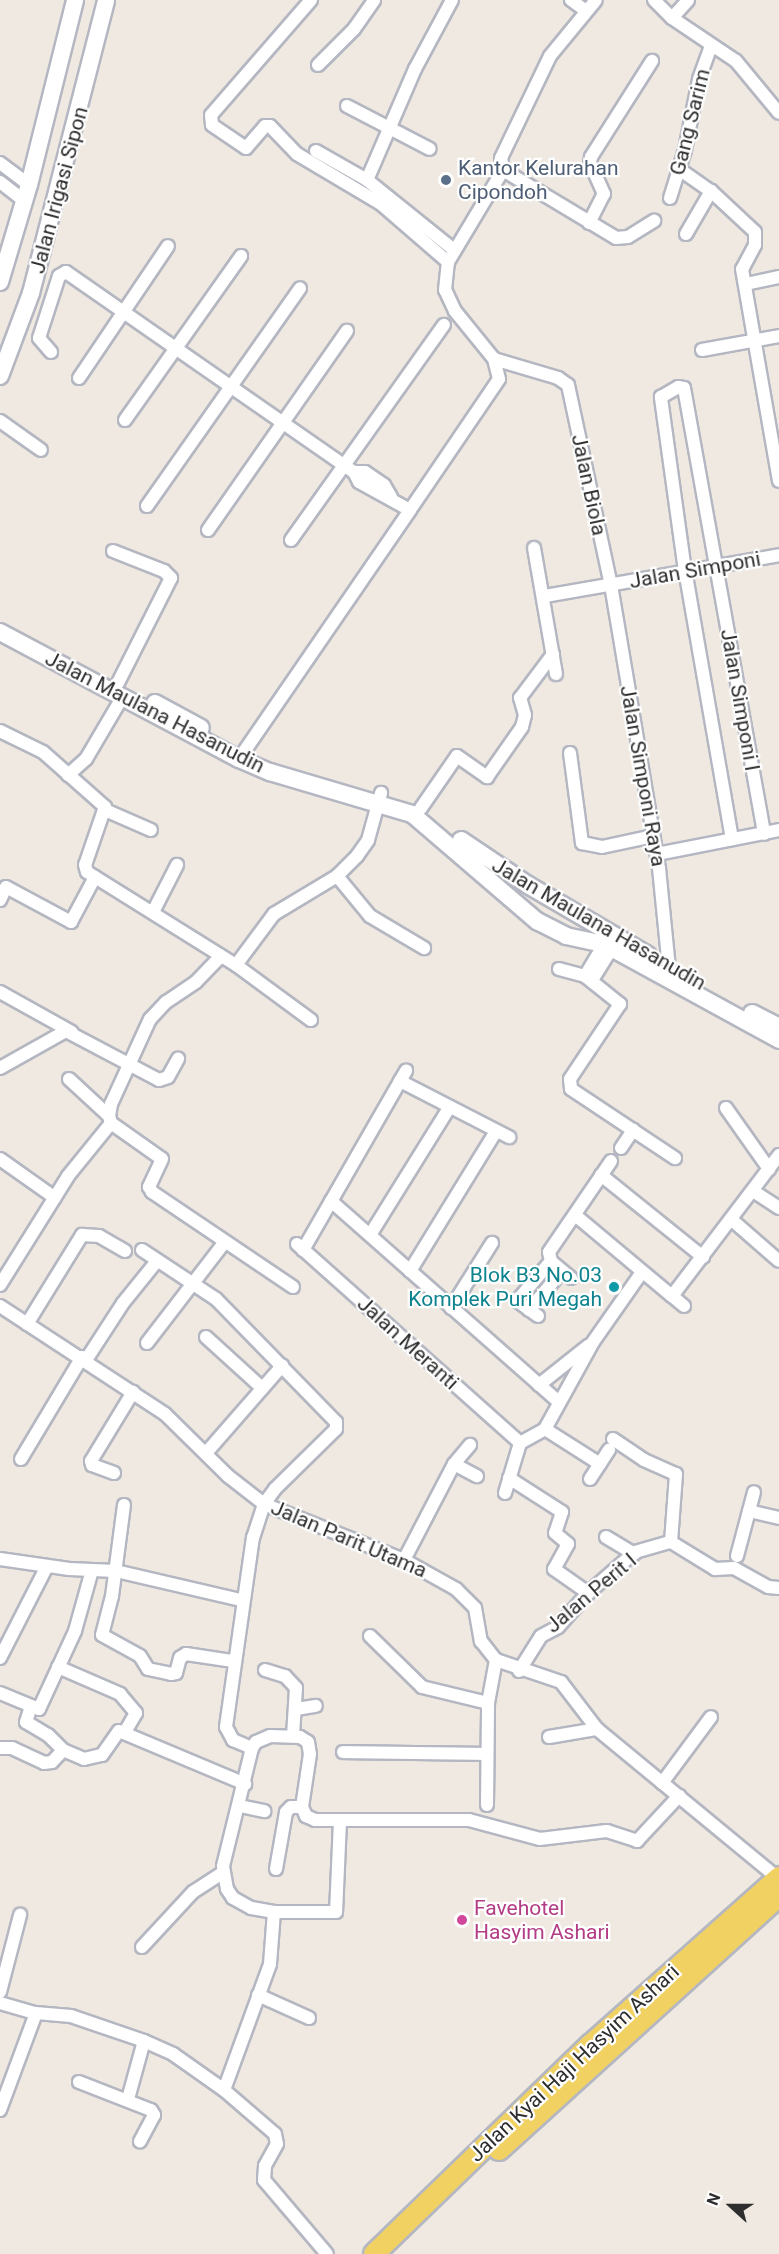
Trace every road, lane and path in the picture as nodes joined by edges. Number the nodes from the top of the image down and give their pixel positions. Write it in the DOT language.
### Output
graph roads {
  1 [pos="75,0"];
  2 [pos="106,0"];
  3 [pos="311,0"];
  4 [pos="374,0"];
  5 [pos="452,0"];
  6 [pos="571,0"];
  7 [pos="596,0"];
  8 [pos="654,0"];
  9 [pos="688,0"];
  10 [pos="585,10"];
  11 [pos="672,18"];
  12 [pos="711,46"];
  13 [pos="652,62"];
  14 [pos="318,65"];
  15 [pos="347,106"];
  16 [pos="779,113"];
  17 [pos="390,128"];
  18 [pos="430,149"];
  19 [pos="316,151"];
  20 [pos="0,163"];
  21 [pos="503,170"];
  22 [pos="679,170"];
  23 [pos="367,180"];
  24 [pos="0,182"];
  25 [pos="711,191"];
  26 [pos="27,193"];
  27 [pos="670,198"];
  28 [pos="654,221"];
  29 [pos="589,223"];
  30 [pos="686,234"];
  31 [pos="168,246"];
  32 [pos="454,250"];
  33 [pos="241,256"];
  34 [pos="448,262"];
  35 [pos="779,277"];
  36 [pos="0,282"];
  37 [pos="746,284"];
  38 [pos="300,288"];
  39 [pos="125,310"];
  40 [pos="444,325"];
  41 [pos="347,331"];
  42 [pos="779,336"];
  43 [pos="755,340"];
  44 [pos="176,348"];
  45 [pos="702,350"];
  46 [pos="51,352"];
  47 [pos="494,359"];
  48 [pos="0,376"];
  49 [pos="79,378"];
  50 [pos="230,386"];
  51 [pos="125,420"];
  52 [pos="0,422"];
  53 [pos="283,423"];
  54 [pos="41,450"];
  55 [pos="343,465"];
  56 [pos="779,481"];
  57 [pos="147,506"];
  58 [pos="410,510"];
  59 [pos="208,530"];
  60 [pos="291,540"];
  61 [pos="534,548"];
  62 [pos="113,551"];
  63 [pos="779,555"];
  64 [pos="715,566"];
  65 [pos="685,571"];
  66 [pos="611,585"];
  67 [pos="545,596"];
  68 [pos="0,621"];
  69 [pos="0,632"];
  70 [pos="553,654"];
  71 [pos="556,674"];
  72 [pos="119,695"];
  73 [pos="0,731"];
  74 [pos="243,751"];
  75 [pos="570,753"];
  76 [pos="68,775"];
  77 [pos="379,802"];
  78 [pos="421,808"];
  79 [pos="105,810"];
  80 [pos="152,830"];
  81 [pos="779,830"];
  82 [pos="764,834"];
  83 [pos="653,836"];
  84 [pos="732,839"];
  85 [pos="657,854"];
  86 [pos="177,865"];
  87 [pos="337,876"];
  88 [pos="95,877"];
  89 [pos="550,898"];
  90 [pos="0,900"];
  91 [pos="153,912"];
  92 [pos="580,915"];
  93 [pos="533,917"];
  94 [pos="566,936"];
  95 [pos="424,948"];
  96 [pos="605,951"];
  97 [pos="221,956"];
  98 [pos="670,964"];
  99 [pos="236,965"];
  100 [pos="560,969"];
  101 [pos="590,975"];
  102 [pos="0,992"];
  103 [pos="311,1020"];
  104 [pos="73,1032"];
  105 [pos="778,1033"];
  106 [pos="178,1059"];
  107 [pos="128,1067"];
  108 [pos="0,1068"];
  109 [pos="69,1079"];
  110 [pos="449,1108"];
  111 [pos="726,1108"];
  112 [pos="110,1120"];
  113 [pos="633,1130"];
  114 [pos="496,1131"];
  115 [pos="509,1137"];
  116 [pos="621,1148"];
  117 [pos="779,1155"];
  118 [pos="675,1158"];
  119 [pos="0,1159"];
  120 [pos="611,1161"];
  121 [pos="769,1169"];
  122 [pos="602,1175"];
  123 [pos="753,1191"];
  124 [pos="55,1198"];
  125 [pos="331,1201"];
  126 [pos="779,1208"];
  127 [pos="575,1215"];
  128 [pos="732,1220"];
  129 [pos="370,1235"];
  130 [pos="224,1242"];
  131 [pos="492,1243"];
  132 [pos="142,1250"];
  133 [pos="125,1251"];
  134 [pos="703,1257"];
  135 [pos="156,1261"];
  136 [pos="551,1261"];
  137 [pos="779,1262"];
  138 [pos="410,1271"];
  139 [pos="642,1272"];
  140 [pos="192,1284"];
  141 [pos="0,1285"];
  142 [pos="293,1287"];
  143 [pos="672,1296"];
  144 [pos="0,1306"];
  145 [pos="684,1306"];
  146 [pos="451,1308"];
  147 [pos="27,1324"];
  148 [pos="206,1337"];
  149 [pos="593,1342"];
  150 [pos="147,1343"];
  151 [pos="84,1358"];
  152 [pos="282,1366"];
  153 [pos="539,1385"];
  154 [pos="262,1388"];
  155 [pos="133,1392"];
  156 [pos="558,1401"];
  157 [pos="545,1429"];
  158 [pos="520,1443"];
  159 [pos="470,1445"];
  160 [pos="206,1454"];
  161 [pos="21,1459"];
  162 [pos="454,1464"];
  163 [pos="600,1464"];
  164 [pos="114,1473"];
  165 [pos="477,1476"];
  166 [pos="509,1478"];
  167 [pos="590,1479"];
  168 [pos="754,1492"];
  169 [pos="505,1493"];
  170 [pos="264,1504"];
  171 [pos="124,1505"];
  172 [pos="748,1511"];
  173 [pos="779,1518"];
  174 [pos="606,1537"];
  175 [pos="671,1542"];
  176 [pos="634,1554"];
  177 [pos="737,1556"];
  178 [pos="0,1559"];
  179 [pos="405,1560"];
  180 [pos="47,1566"];
  181 [pos="92,1570"];
  182 [pos="116,1571"];
  183 [pos="777,1589"];
  184 [pos="588,1593"];
  185 [pos="241,1600"];
  186 [pos="370,1636"];
  187 [pos="5,1639"];
  188 [pos="0,1658"];
  189 [pos="496,1660"];
  190 [pos="233,1661"];
  191 [pos="58,1667"];
  192 [pos="266,1670"];
  193 [pos="519,1671"];
  194 [pos="0,1693"];
  195 [pos="488,1702"];
  196 [pos="31,1706"];
  197 [pos="316,1706"];
  198 [pos="296,1708"];
  199 [pos="711,1717"];
  200 [pos="597,1729"];
  201 [pos="125,1732"];
  202 [pos="293,1736"];
  203 [pos="549,1737"];
  204 [pos="0,1748"];
  205 [pos="252,1748"];
  206 [pos="63,1750"];
  207 [pos="343,1752"];
  208 [pos="485,1754"];
  209 [pos="662,1783"];
  210 [pos="245,1784"];
  211 [pos="679,1796"];
  212 [pos="487,1805"];
  213 [pos="240,1806"];
  214 [pos="302,1808"];
  215 [pos="264,1811"];
  216 [pos="340,1821"];
  217 [pos="276,1869"];
  218 [pos="221,1874"];
  219 [pos="779,1882"];
  220 [pos="274,1912"];
  221 [pos="20,1915"];
  222 [pos="142,1947"];
  223 [pos="0,1992"];
  224 [pos="258,1995"];
  225 [pos="0,2003"];
  226 [pos="36,2013"];
  227 [pos="309,2018"];
  228 [pos="144,2041"];
  229 [pos="80,2082"];
  230 [pos="224,2090"];
  231 [pos="128,2099"];
  232 [pos="0,2110"];
  233 [pos="140,2141"];
  234 [pos="388,2249"];
  235 [pos="327,2254"];
  1 -- 26 [label="street, Jalan Irigasi Sipon"];
  2 -- 48 [label="street, Jalan Irigasi Sipon"];
  3 -- 34 [label="street"];
  4 -- 14 [label="street"];
  5 -- 17 [label="street"];
  6 -- 10 [label="street"];
  7 -- 10 [label="street"];
  8 -- 11 [label="street"];
  9 -- 11 [label="street"];
  10 -- 21 [label="street"];
  11 -- 12 [label="street"];
  12 -- 16 [label="street"];
  12 -- 22 [label="street, Gang Sarim"];
  13 -- 29 [label="street"];
  15 -- 17 [label="street"];
  17 -- 18 [label="street"];
  17 -- 23 [label="street"];
  19 -- 23 [label="street"];
  20 -- 26 [label="street"];
  21 -- 29 [label="street"];
  21 -- 32 [label="street"];
  22 -- 25 [label="street"];
  22 -- 27 [label="street, Gang Sarim"];
  23 -- 32 [label="street"];
  24 -- 26 [label="street"];
  25 -- 30 [label="street"];
  25 -- 37 [label="street"];
  26 -- 36 [label="street, Jalan Irigasi Sipon"];
  28 -- 29 [label="street"];
  31 -- 39 [label="street"];
  32 -- 34 [label="street"];
  33 -- 44 [label="street"];
  34 -- 47 [label="street"];
  35 -- 37 [label="street"];
  37 -- 43 [label="street"];
  38 -- 50 [label="street"];
  39 -- 44 [label="street"];
  39 -- 46 [label="street"];
  39 -- 49 [label="street"];
  40 -- 55 [label="street"];
  41 -- 53 [label="street"];
  42 -- 43 [label="street"];
  43 -- 45 [label="street"];
  43 -- 56 [label="street"];
  44 -- 50 [label="street"];
  44 -- 51 [label="street"];
  47 -- 58 [label="street"];
  47 -- 66 [label="street, Jalan Biola"];
  50 -- 53 [label="street"];
  50 -- 57 [label="street"];
  52 -- 54 [label="street"];
  53 -- 55 [label="street"];
  53 -- 59 [label="street"];
  55 -- 58 [label="street"];
  55 -- 60 [label="street"];
  58 -- 74 [label="street"];
  61 -- 67 [label="street"];
  62 -- 72 [label="street"];
  63 -- 64 [label="street, Jalan Simponi"];
  64 -- 65 [label="street, Jalan Simponi"];
  64 -- 65 [label="street, Jalan Simponi I"];
  64 -- 82 [label="street, Jalan Simponi I"];
  65 -- 66 [label="street, Jalan Simponi"];
  65 -- 84 [label="street, Jalan Simponi I"];
  66 -- 67 [label="street, Jalan Simponi"];
  66 -- 83 [label="street, Jalan Simponi Raya"];
  67 -- 70 [label="street"];
  68 -- 72 [label="street, Jalan Maulana Hasanudin"];
  69 -- 72 [label="street, Jalan Maulana Hasanudin"];
  70 -- 71 [label="street"];
  70 -- 78 [label="street"];
  72 -- 74 [label="street, Jalan Maulana Hasanudin"];
  72 -- 76 [label="street"];
  73 -- 76 [label="street"];
  74 -- 77 [label="street, Jalan Maulana Hasanudin"];
  75 -- 83 [label="street"];
  76 -- 79 [label="street"];
  77 -- 78 [label="street, Jalan Maulana Hasanudin"];
  77 -- 87 [label="street"];
  77 -- 93 [label="street, Jalan Maulana Hasanudin"];
  78 -- 89 [label="street, Jalan Maulana Hasanudin"];
  79 -- 80 [label="street"];
  79 -- 88 [label="street"];
  81 -- 82 [label="street"];
  82 -- 84 [label="street"];
  83 -- 85 [label="street, Jalan Simponi Raya"];
  84 -- 85 [label="street"];
  85 -- 98 [label="street, Jalan Simponi Raya"];
  86 -- 91 [label="street"];
  87 -- 95 [label="street"];
  87 -- 99 [label="street"];
  88 -- 90 [label="street"];
  88 -- 91 [label="street"];
  89 -- 92 [label="street, Jalan Maulana Hasanudin"];
  89 -- 93 [label="street"];
  91 -- 97 [label="street"];
  92 -- 94 [label="street"];
  92 -- 98 [label="street, Jalan Maulana Hasanudin"];
  93 -- 94 [label="street, Jalan Maulana Hasanudin"];
  94 -- 96 [label="street, Jalan Maulana Hasanudin"];
  96 -- 101 [label="street"];
  96 -- 105 [label="street, Jalan Maulana Hasanudin"];
  97 -- 99 [label="street"];
  97 -- 107 [label="street"];
  98 -- 105 [label="street, Jalan Maulana Hasanudin"];
  99 -- 103 [label="street"];
  100 -- 101 [label="street"];
  101 -- 113 [label="street"];
  102 -- 104 [label="street"];
  104 -- 107 [label="street"];
  104 -- 108 [label="street"];
  106 -- 107 [label="street"];
  107 -- 112 [label="street"];
  109 -- 112 [label="street"];
  110 -- 114 [label="street"];
  110 -- 125 [label="street"];
  110 -- 129 [label="street"];
  111 -- 121 [label="street"];
  112 -- 124 [label="street"];
  112 -- 130 [label="street"];
  113 -- 116 [label="street"];
  113 -- 118 [label="street"];
  114 -- 115 [label="street"];
  114 -- 138 [label="street"];
  117 -- 121 [label="street"];
  119 -- 124 [label="street"];
  120 -- 122 [label="street"];
  121 -- 123 [label="street"];
  122 -- 127 [label="street"];
  122 -- 134 [label="street"];
  123 -- 126 [label="street"];
  123 -- 128 [label="street"];
  124 -- 141 [label="street"];
  125 -- 129 [label="street"];
  125 -- 158 [label="street, Jalan Meranti"];
  127 -- 136 [label="street"];
  127 -- 139 [label="street"];
  128 -- 134 [label="street"];
  128 -- 137 [label="street"];
  129 -- 138 [label="street"];
  130 -- 140 [label="street"];
  130 -- 142 [label="street"];
  131 -- 146 [label="street"];
  132 -- 135 [label="street"];
  133 -- 147 [label="street"];
  134 -- 143 [label="street"];
  135 -- 140 [label="street"];
  135 -- 151 [label="street"];
  136 -- 136 [label="street"];
  138 -- 146 [label="street"];
  139 -- 143 [label="street"];
  139 -- 149 [label="street"];
  140 -- 150 [label="street"];
  140 -- 152 [label="street"];
  143 -- 145 [label="street"];
  144 -- 147 [label="street, Jalan Parit Utama"];
  146 -- 153 [label="street"];
  147 -- 151 [label="street, Jalan Parit Utama"];
  148 -- 154 [label="street"];
  149 -- 153 [label="street"];
  149 -- 156 [label="street"];
  151 -- 155 [label="street, Jalan Parit Utama"];
  151 -- 161 [label="street"];
  152 -- 154 [label="street"];
  152 -- 170 [label="street"];
  153 -- 156 [label="street"];
  154 -- 160 [label="street"];
  155 -- 160 [label="street, Jalan Parit Utama"];
  155 -- 164 [label="street"];
  156 -- 157 [label="street"];
  157 -- 158 [label="street"];
  157 -- 163 [label="street"];
  158 -- 166 [label="street"];
  159 -- 162 [label="street"];
  160 -- 170 [label="street, Jalan Parit Utama"];
  162 -- 165 [label="street"];
  162 -- 179 [label="street"];
  163 -- 167 [label="street"];
  163 -- 175 [label="street"];
  166 -- 169 [label="street"];
  166 -- 184 [label="street"];
  168 -- 172 [label="street"];
  170 -- 179 [label="street, Jalan Parit Utama"];
  170 -- 185 [label="street"];
  171 -- 182 [label="street"];
  172 -- 173 [label="street"];
  172 -- 177 [label="street"];
  174 -- 176 [label="street"];
  175 -- 176 [label="street, Jalan Perit I"];
  175 -- 183 [label="street"];
  176 -- 184 [label="street, Jalan Perit I"];
  178 -- 180 [label="street"];
  179 -- 189 [label="street, Jalan Parit Utama"];
  180 -- 181 [label="street"];
  180 -- 187 [label="street"];
  181 -- 182 [label="street"];
  181 -- 191 [label="street"];
  182 -- 185 [label="street"];
  182 -- 190 [label="street"];
  184 -- 193 [label="street, Jalan Perit I"];
  185 -- 190 [label="street"];
  186 -- 195 [label="street"];
  187 -- 188 [label="street"];
  189 -- 193 [label="street"];
  189 -- 195 [label="street"];
  190 -- 205 [label="street"];
  191 -- 196 [label="street"];
  191 -- 201 [label="street"];
  192 -- 198 [label="street"];
  193 -- 200 [label="street"];
  194 -- 196 [label="street"];
  195 -- 208 [label="street"];
  196 -- 206 [label="street"];
  197 -- 198 [label="street"];
  198 -- 202 [label="street"];
  199 -- 209 [label="street"];
  200 -- 203 [label="street"];
  200 -- 209 [label="street"];
  201 -- 206 [label="street"];
  201 -- 210 [label="street"];
  202 -- 205 [label="street"];
  202 -- 214 [label="street"];
  204 -- 206 [label="street"];
  205 -- 210 [label="street"];
  207 -- 208 [label="street"];
  208 -- 212 [label="street"];
  209 -- 211 [label="street"];
  210 -- 213 [label="street"];
  211 -- 216 [label="street"];
  211 -- 219 [label="street"];
  213 -- 215 [label="street"];
  213 -- 218 [label="street"];
  214 -- 216 [label="street"];
  214 -- 217 [label="street"];
  216 -- 220 [label="street"];
  218 -- 220 [label="street"];
  218 -- 222 [label="street"];
  219 -- 234 [label="main road, Jalan Kyai Haji Hasyim Ashari"];
  220 -- 224 [label="street"];
  221 -- 223 [label="street"];
  224 -- 227 [label="street"];
  224 -- 230 [label="street"];
  225 -- 226 [label="street"];
  226 -- 228 [label="street"];
  226 -- 232 [label="street"];
  228 -- 230 [label="street"];
  228 -- 231 [label="street"];
  229 -- 231 [label="street"];
  230 -- 235 [label="street"];
  231 -- 233 [label="street"];
}
